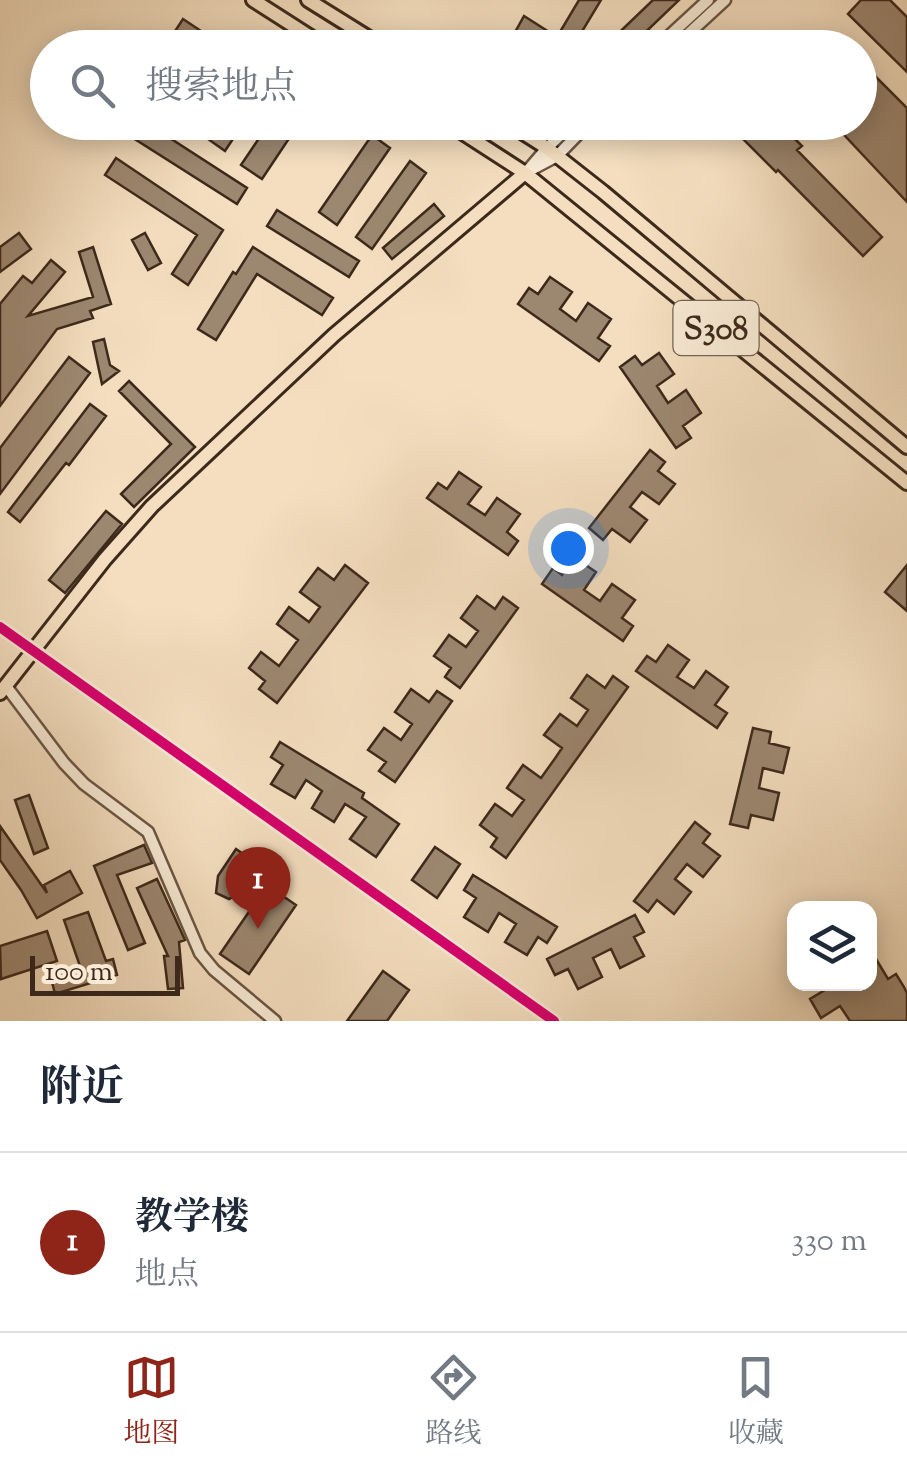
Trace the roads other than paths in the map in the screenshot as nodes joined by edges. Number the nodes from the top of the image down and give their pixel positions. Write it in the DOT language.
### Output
graph roads {
  1 [pos="254,0"];
  2 [pos="308,0"];
  3 [pos="708,0"];
  4 [pos="725,0"];
  5 [pos="300,30"];
  6 [pos="356,30"];
  7 [pos="676,30"];
  8 [pos="692,30"];
  9 [pos="474,140"];
  10 [pos="534,140"];
  11 [pos="561,140"];
  12 [pos="567,140"];
  13 [pos="552,152"];
  14 [pos="525,173"];
  15 [pos="907,447"];
  16 [pos="907,482"];
  17 [pos="0,627"];
  18 [pos="34,651"];
  19 [pos="3,690"];
  20 [pos="275,1021"];
  21 [pos="554,1021"];
  1 -- 5 [label="main road"];
  2 -- 6 [label="main road"];
  3 -- 7 [label="street"];
  4 -- 8 [label="street"];
  9 -- 14 [label="main road, S308"];
  10 -- 13 [label="main road, S308"];
  11 -- 13 [label="street"];
  12 -- 13 [label="street"];
  13 -- 14 [label="street"];
  13 -- 15 [label="main road, S308"];
  14 -- 16 [label="main road, S308"];
  14 -- 18 [label="main road"];
  17 -- 18 [label="street"];
  18 -- 19 [label="main road"];
  18 -- 21 [label="street"];
  19 -- 20 [label="street"];
}
